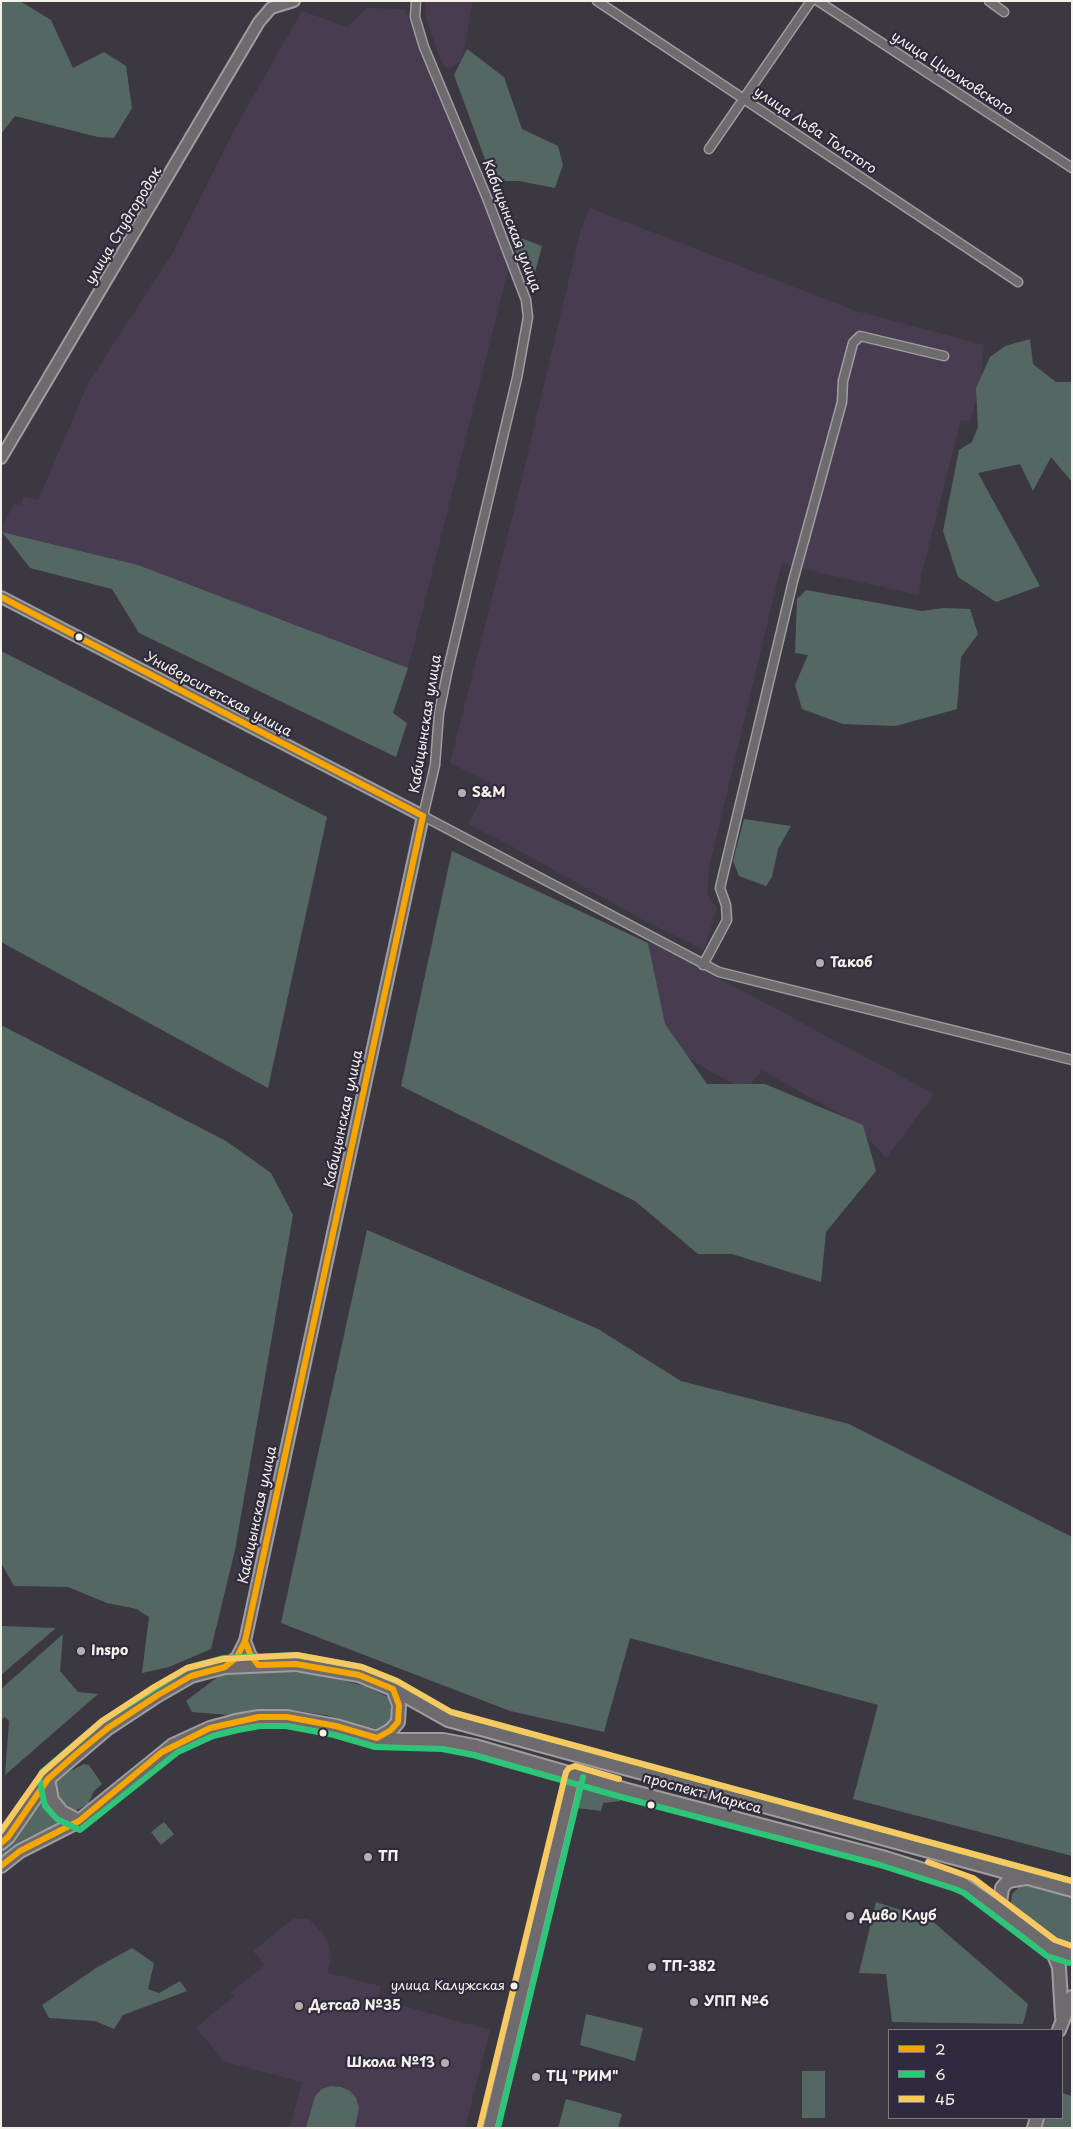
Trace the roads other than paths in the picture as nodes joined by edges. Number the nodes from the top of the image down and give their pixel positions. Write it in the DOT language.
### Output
graph roads {
  1 [pos="294,1"];
  2 [pos="416,1"];
  3 [pos="597,1"];
  4 [pos="812,1"];
  5 [pos="818,1"];
  6 [pos="989,1"];
  7 [pos="272,5"];
  8 [pos="1004,12"];
  9 [pos="744,98"];
  10 [pos="709,148"];
  11 [pos="1072,168"];
  12 [pos="1018,282"];
  13 [pos="944,356"];
  14 [pos="1,458"];
  15 [pos="1,597"];
  16 [pos="423,816"];
  17 [pos="703,964"];
  18 [pos="1072,1060"];
  19 [pos="245,1641"];
  20 [pos="258,1665"];
  21 [pos="225,1667"];
  22 [pos="393,1689"];
  23 [pos="378,1738"];
  24 [pos="579,1756"];
  25 [pos="574,1775"];
  26 [pos="48,1779"];
  27 [pos="79,1821"];
  28 [pos="1,1843"];
  29 [pos="1,1866"];
  30 [pos="1028,1877"];
  31 [pos="1072,1890"];
  32 [pos="1008,1915"];
  33 [pos="1052,1948"];
  34 [pos="1072,1955"];
  35 [pos="1072,1997"];
  36 [pos="1062,2017"];
  37 [pos="1059,2029"];
  38 [pos="489,2128"];
  1 -- 7 [label="street"];
  2 -- 16 [label="street, Кабицынская улица"];
  3 -- 9 [label="street, улица Льва Толстого"];
  4 -- 9 [label="street"];
  5 -- 11 [label="street, улица Циолковского"];
  6 -- 8 [label="street"];
  7 -- 14 [label="street, улица Студгородок"];
  9 -- 10 [label="street"];
  9 -- 12 [label="street, улица Льва Толстого"];
  13 -- 17 [label="street"];
  15 -- 16 [label="street, Университетская улица"];
  16 -- 17 [label="street"];
  16 -- 19 [label="street, Кабицынская улица"];
  17 -- 18 [label="street"];
  19 -- 20 [label="street"];
  19 -- 21 [label="street"];
  20 -- 21 [label="main road, проспект Маркса"];
  20 -- 22 [label="main road, проспект Маркса"];
  21 -- 26 [label="main road, проспект Маркса"];
  22 -- 23 [label="main road"];
  22 -- 24 [label="main road, проспект Маркса"];
  23 -- 25 [label="main road, проспект Маркса"];
  23 -- 27 [label="main road, проспект Маркса"];
  24 -- 25 [label="main road"];
  24 -- 30 [label="main road, проспект Маркса"];
  25 -- 32 [label="main road, проспект Маркса"];
  25 -- 38 [label="main road"];
  26 -- 27 [label="main road"];
  26 -- 28 [label="main road, проспект Маркса"];
  27 -- 29 [label="main road, проспект Маркса"];
  30 -- 31 [label="main road, проспект Маркса"];
  30 -- 32 [label="main road"];
  32 -- 33 [label="main road, проспект Маркса"];
  33 -- 34 [label="main road, проспект Маркса"];
  33 -- 36 [label="main road"];
  35 -- 36 [label="main road"];
  36 -- 37 [label="main road"];
}
